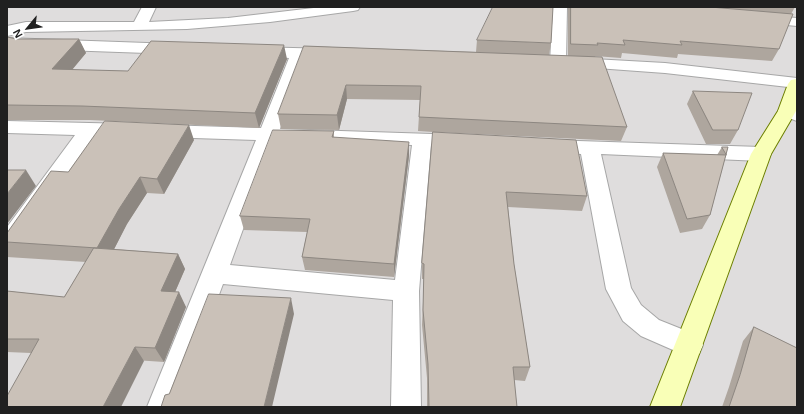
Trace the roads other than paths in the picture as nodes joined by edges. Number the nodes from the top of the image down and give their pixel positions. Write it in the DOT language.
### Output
graph roads {
  1 [pos="148,7"];
  2 [pos="353,7"];
  3 [pos="560,7"];
  4 [pos="742,17"];
  5 [pos="797,22"];
  6 [pos="139,26"];
  7 [pos="7,31"];
  8 [pos="7,43"];
  9 [pos="189,49"];
  10 [pos="236,51"];
  11 [pos="299,53"];
  12 [pos="346,55"];
  13 [pos="797,84"];
  14 [pos="792,113"];
  15 [pos="7,128"];
  16 [pos="90,128"];
  17 [pos="267,136"];
  18 [pos="422,139"];
  19 [pos="478,142"];
  20 [pos="534,145"];
  21 [pos="590,148"];
  22 [pos="761,154"];
  23 [pos="7,244"];
  24 [pos="215,273"];
  25 [pos="406,291"];
  26 [pos="689,345"];
  27 [pos="162,407"];
  28 [pos="406,407"];
  29 [pos="665,407"];
  1 -- 6 [label="street"];
  2 -- 6 [label="street"];
  3 -- 13 [label="street"];
  4 -- 5 [label="street"];
  6 -- 7 [label="street"];
  8 -- 9 [label="street"];
  10 -- 11 [label="street"];
  11 -- 12 [label="street"];
  11 -- 17 [label="street"];
  13 -- 14 [label="main road"];
  14 -- 22 [label="main road"];
  15 -- 16 [label="street"];
  16 -- 17 [label="street"];
  16 -- 23 [label="street"];
  17 -- 18 [label="street"];
  17 -- 24 [label="street"];
  18 -- 19 [label="street"];
  18 -- 25 [label="street"];
  20 -- 21 [label="street"];
  21 -- 22 [label="street"];
  21 -- 26 [label="street"];
  22 -- 26 [label="main road"];
  24 -- 25 [label="street"];
  24 -- 27 [label="street"];
  25 -- 28 [label="street"];
  26 -- 29 [label="main road"];
}
